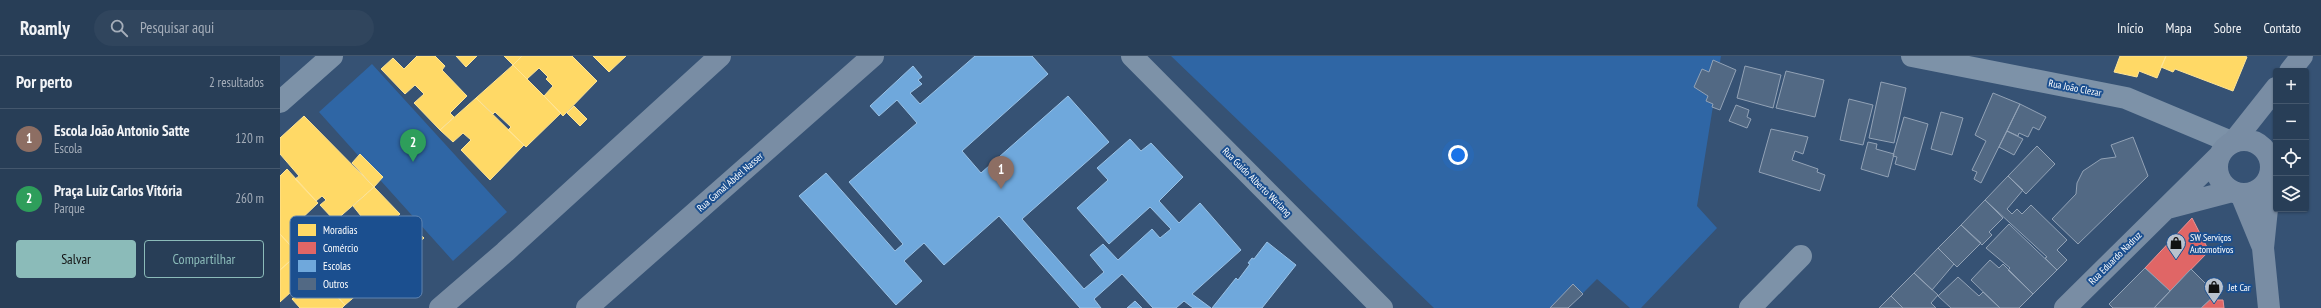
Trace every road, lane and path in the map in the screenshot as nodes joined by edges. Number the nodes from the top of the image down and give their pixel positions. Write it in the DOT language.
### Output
graph roads {
  1 [pos="332,56"];
  2 [pos="720,56"];
  3 [pos="873,56"];
  4 [pos="1132,56"];
  5 [pos="1912,56"];
  6 [pos="2302,56"];
  7 [pos="2309,56"];
  8 [pos="2292,68"];
  9 [pos="2304,68"];
  10 [pos="2273,92"];
  11 [pos="280,102"];
  12 [pos="2228,147"];
  13 [pos="2272,154"];
  14 [pos="2236,193"];
  15 [pos="2166,208"];
  16 [pos="2263,248"];
  17 [pos="1801,256"];
  18 [pos="440,308"];
  19 [pos="587,308"];
  20 [pos="1382,308"];
  21 [pos="1750,308"];
  22 [pos="2065,308"];
  23 [pos="2269,308"];
  1 -- 11 [label="street"];
  2 -- 18 [label="street"];
  3 -- 19 [label="street, Rua Gamal Abdel Nasser"];
  4 -- 20 [label="street, Rua Guido Alberto Werlang"];
  5 -- 12 [label="street, Rua João Clezar"];
  6 -- 8 [label="street"];
  7 -- 9 [label="street"];
  10 -- 12 [label="street, Rua Eduardo Nadruz"];
  12 -- 13 [label="street"];
  12 -- 14 [label="street"];
  12 -- 15 [label="street, Rua Eduardo Nadruz"];
  13 -- 14 [label="street"];
  13 -- 16 [label="street"];
  14 -- 15 [label="street"];
  14 -- 16 [label="street"];
  15 -- 22 [label="street, Rua Eduardo Nadruz"];
  16 -- 23 [label="street"];
  17 -- 21 [label="street"];
}
